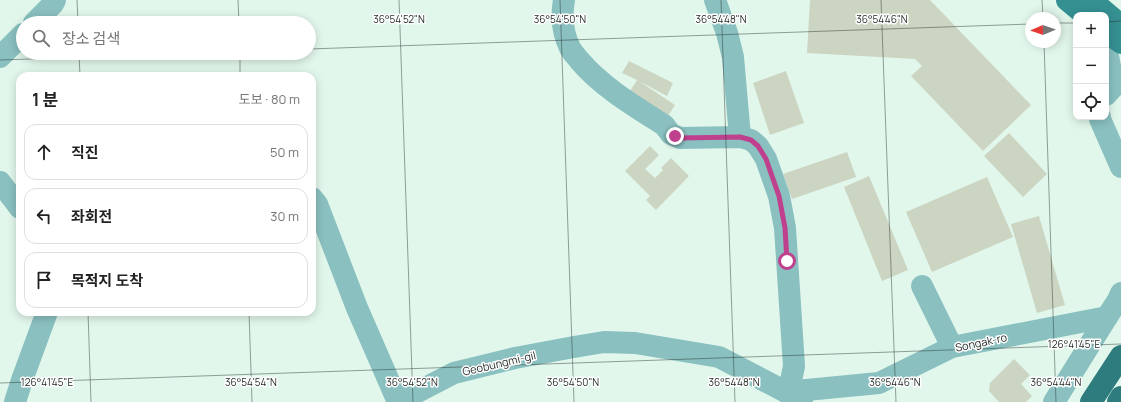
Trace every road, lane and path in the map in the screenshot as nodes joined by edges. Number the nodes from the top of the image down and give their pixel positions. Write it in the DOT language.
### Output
graph roads {
  1 [pos="55,0"];
  2 [pos="564,0"];
  3 [pos="715,0"];
  4 [pos="1067,0"];
  5 [pos="1090,0"];
  6 [pos="1081,12"];
  7 [pos="40,16"];
  8 [pos="1121,25"];
  9 [pos="1109,38"];
  10 [pos="16,41"];
  11 [pos="1114,50"];
  12 [pos="0,57"];
  13 [pos="1109,92"];
  14 [pos="1100,120"];
  15 [pos="740,137"];
  16 [pos="1121,168"];
  17 [pos="0,182"];
  18 [pos="16,203"];
  19 [pos="316,203"];
  20 [pos="922,286"];
  21 [pos="1121,293"];
  22 [pos="46,316"];
  23 [pos="1107,316"];
  24 [pos="952,347"];
  25 [pos="1121,356"];
  26 [pos="1121,397"];
  27 [pos="789,399"];
  28 [pos="15,402"];
  29 [pos="1054,402"];
  30 [pos="1091,402"];
  31 [pos="1118,402"];
  1 -- 7 [label="street"];
  2 -- 15 [label="street"];
  3 -- 15 [label="street"];
  4 -- 6 [label="main road"];
  5 -- 8 [label="main road"];
  9 -- 11 [label="main road"];
  10 -- 12 [label="street"];
  11 -- 13 [label="street"];
  14 -- 16 [label="street"];
  15 -- 27 [label="street"];
  17 -- 18 [label="street"];
  19 -- 27 [label="street, Geobungmi-gil"];
  20 -- 24 [label="street"];
  21 -- 23 [label="street"];
  22 -- 28 [label="street"];
  23 -- 24 [label="street, Songak-ro"];
  23 -- 29 [label="street"];
  24 -- 27 [label="street, Songak-ro"];
  25 -- 30 [label="highway"];
  26 -- 31 [label="highway"];
}
